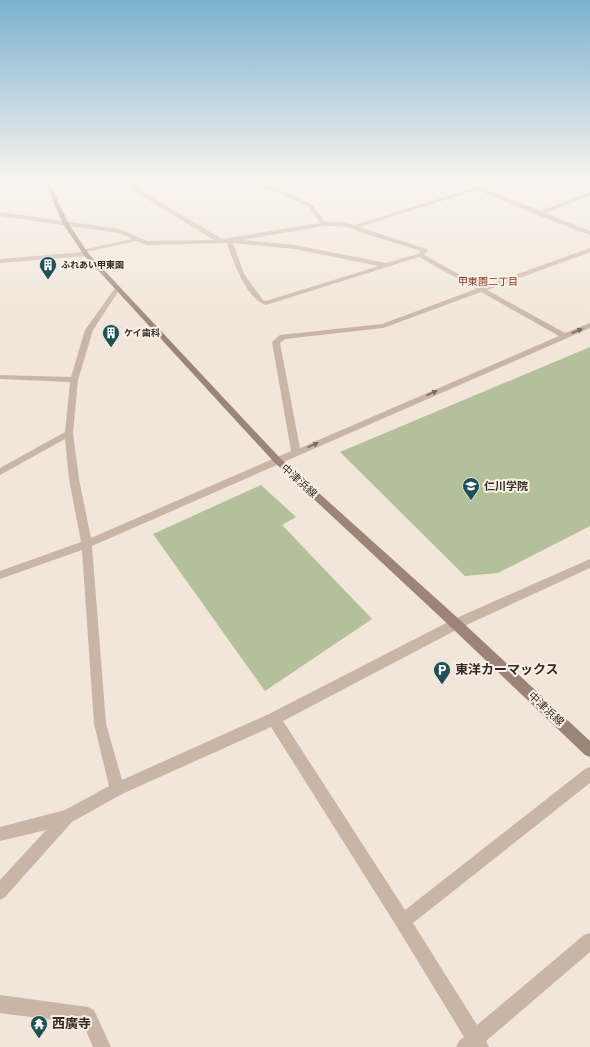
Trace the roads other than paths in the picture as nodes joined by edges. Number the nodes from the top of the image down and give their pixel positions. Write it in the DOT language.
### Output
graph roads {
  1 [pos="69,229"];
  2 [pos="103,229"];
  3 [pos="201,229"];
  4 [pos="296,229"];
  5 [pos="358,229"];
  6 [pos="577,229"];
  7 [pos="590,234"];
  8 [pos="138,239"];
  9 [pos="221,241"];
  10 [pos="229,241"];
  11 [pos="590,250"];
  12 [pos="85,252"];
  13 [pos="420,255"];
  14 [pos="0,261"];
  15 [pos="385,265"];
  16 [pos="117,289"];
  17 [pos="482,289"];
  18 [pos="590,325"];
  19 [pos="564,336"];
  20 [pos="0,377"];
  21 [pos="74,380"];
  22 [pos="69,433"];
  23 [pos="296,453"];
  24 [pos="277,460"];
  25 [pos="0,472"];
  26 [pos="87,544"];
  27 [pos="590,563"];
  28 [pos="0,575"];
  29 [pos="456,624"];
  30 [pos="274,719"];
  31 [pos="590,750"];
  32 [pos="590,774"];
  33 [pos="117,789"];
  34 [pos="66,816"];
  35 [pos="0,834"];
  36 [pos="0,892"];
  37 [pos="403,921"];
  38 [pos="590,941"];
  39 [pos="0,1004"];
  40 [pos="473,1044"];
  41 [pos="102,1047"];
  1 -- 12 [label="street, 中津浜線"];
  2 -- 8 [label="street"];
  3 -- 9 [label="street"];
  4 -- 10 [label="street"];
  5 -- 13 [label="street"];
  6 -- 7 [label="street"];
  8 -- 9 [label="street"];
  8 -- 12 [label="street"];
  9 -- 10 [label="street"];
  10 -- 15 [label="street"];
  10 -- 15 [label="street"];
  11 -- 17 [label="street"];
  12 -- 14 [label="street"];
  12 -- 16 [label="street, 中津浜線"];
  13 -- 15 [label="street"];
  13 -- 17 [label="street"];
  16 -- 21 [label="street"];
  16 -- 24 [label="street, 中津浜線"];
  17 -- 19 [label="street"];
  17 -- 23 [label="street"];
  19 -- 18 [label="street, one-way"];
  23 -- 19 [label="street, one-way"];
  20 -- 21 [label="street"];
  21 -- 22 [label="street"];
  22 -- 25 [label="street"];
  22 -- 26 [label="street"];
  23 -- 24 [label="street"];
  24 -- 26 [label="street"];
  24 -- 29 [label="street, 中津浜線"];
  26 -- 28 [label="street"];
  26 -- 33 [label="street"];
  27 -- 29 [label="street"];
  29 -- 30 [label="street"];
  29 -- 31 [label="street, 中津浜線"];
  30 -- 33 [label="street"];
  30 -- 37 [label="street"];
  32 -- 37 [label="street"];
  33 -- 34 [label="street"];
  34 -- 35 [label="street"];
  34 -- 36 [label="street"];
  37 -- 40 [label="street"];
  38 -- 40 [label="street"];
  39 -- 41 [label="street"];
}
